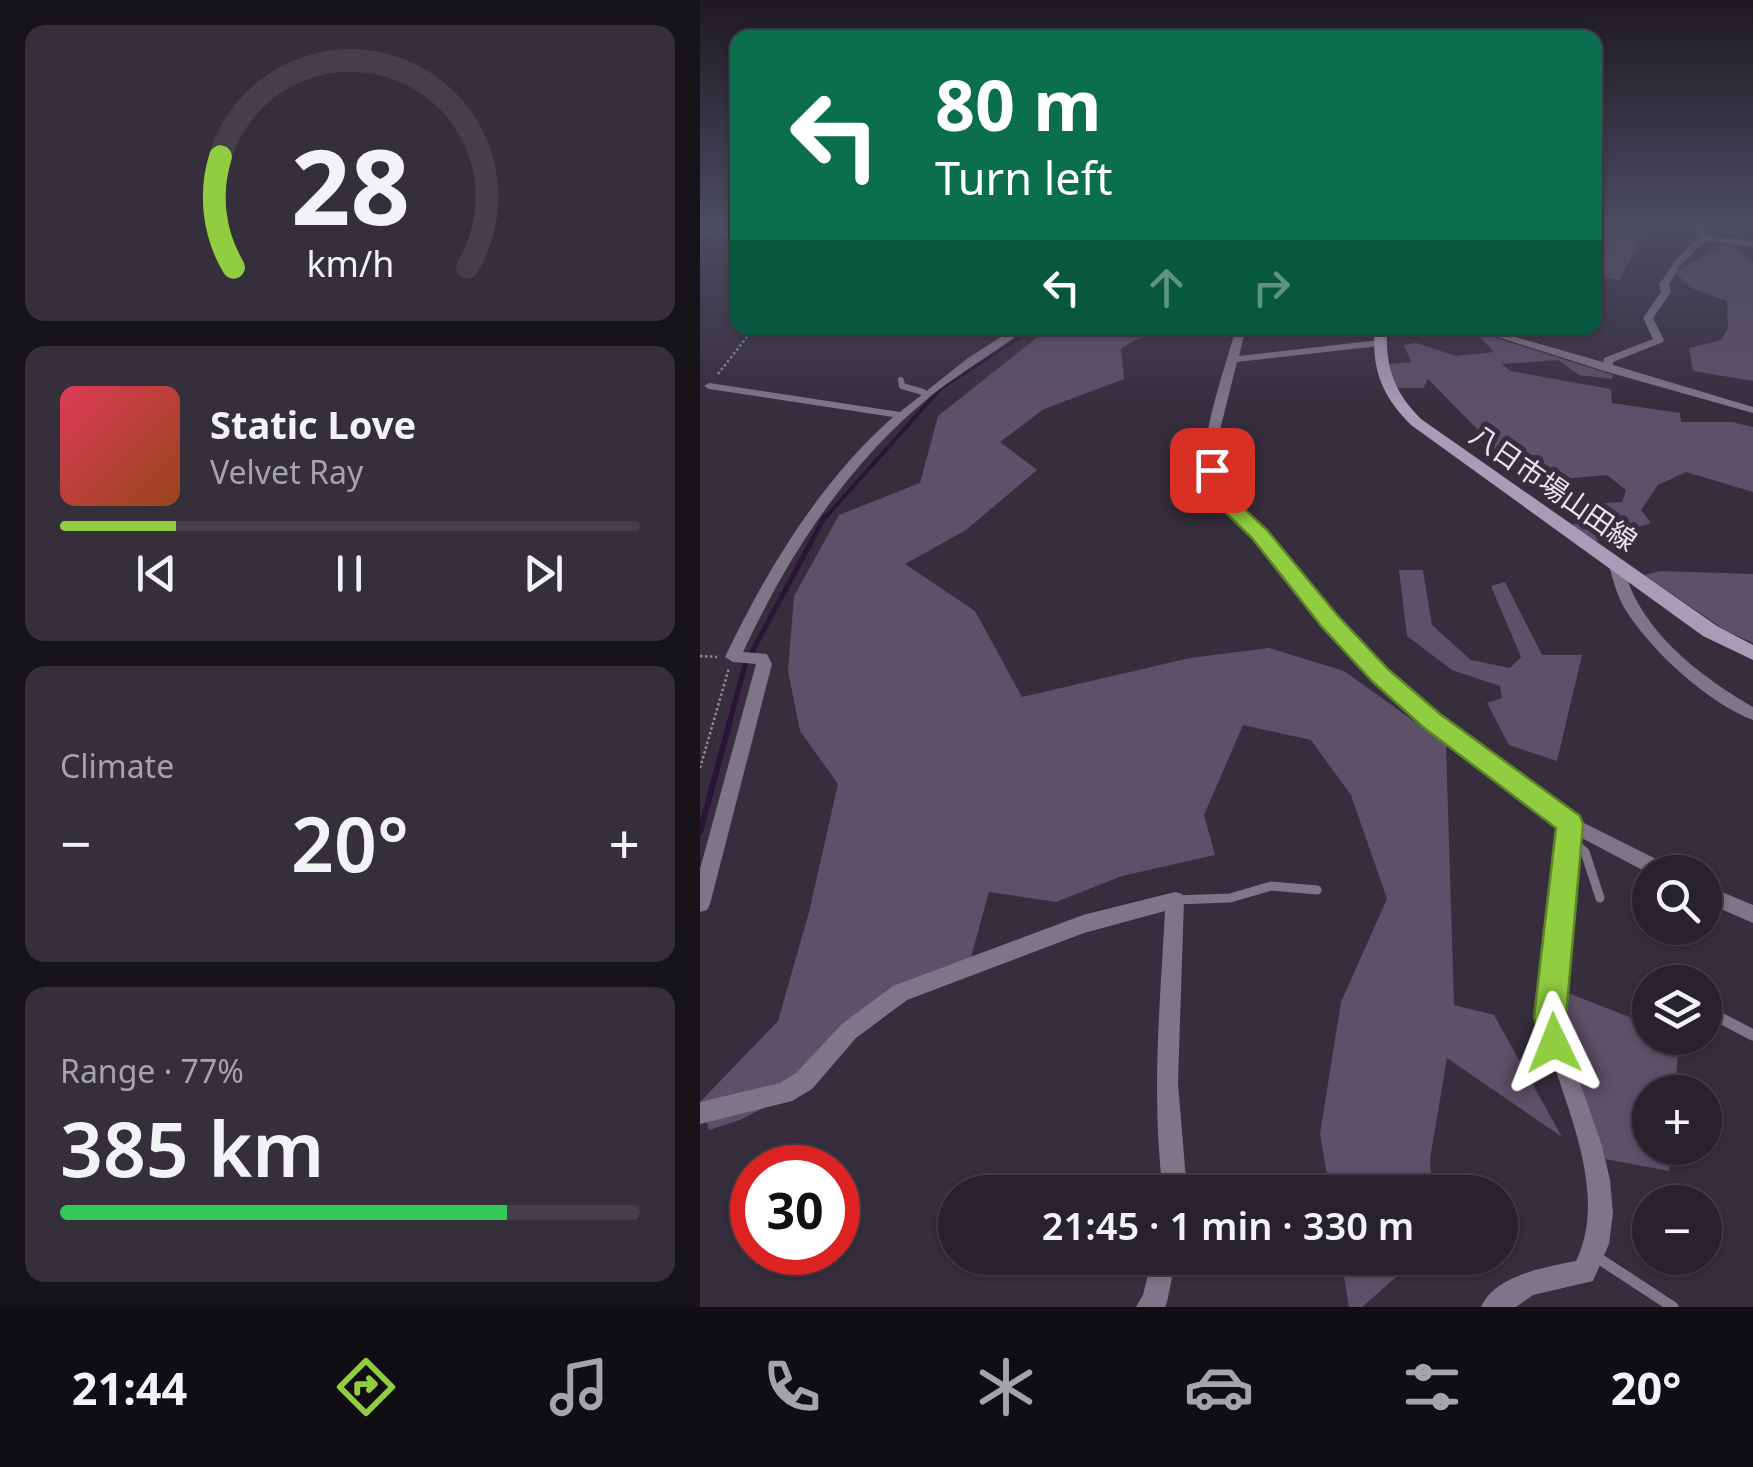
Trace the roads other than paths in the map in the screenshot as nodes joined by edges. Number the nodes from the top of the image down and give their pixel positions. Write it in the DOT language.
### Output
graph roads {
  1 [pos="1664,286"];
  2 [pos="1009,335"];
  3 [pos="1238,335"];
  4 [pos="1380,335"];
  5 [pos="1498,335"];
  6 [pos="1236,359"];
  7 [pos="1608,369"];
  8 [pos="901,380"];
  9 [pos="709,386"];
  10 [pos="923,392"];
  11 [pos="1753,410"];
  12 [pos="899,415"];
  13 [pos="1616,565"];
  14 [pos="1753,652"];
  15 [pos="1753,714"];
  16 [pos="1569,832"];
  17 [pos="1632,859"];
  18 [pos="1317,890"];
  19 [pos="1600,898"];
  20 [pos="1175,900"];
  21 [pos="1722,900"];
  22 [pos="700,904"];
  23 [pos="1753,914"];
  24 [pos="1722,1019"];
  25 [pos="1753,1035"];
  26 [pos="700,1113"];
  27 [pos="1172,1175"];
  28 [pos="1596,1256"];
  29 [pos="1160,1275"];
  30 [pos="1149,1307"];
  31 [pos="1494,1307"];
  32 [pos="1673,1307"];
  1 -- 7 [label="street"];
  2 -- 10 [label="street"];
  3 -- 6 [label="street"];
  4 -- 6 [label="street"];
  4 -- 13 [label="main road, 八日市場山田線"];
  5 -- 7 [label="street"];
  6 -- 16 [label="street"];
  7 -- 11 [label="street"];
  8 -- 10 [label="lane"];
  9 -- 12 [label="street"];
  10 -- 12 [label="street"];
  12 -- 22 [label="street"];
  13 -- 14 [label="main road, 八日市場山田線"];
  13 -- 15 [label="street"];
  16 -- 17 [label="street"];
  16 -- 19 [label="lane"];
  16 -- 28 [label="street"];
  18 -- 20 [label="lane"];
  20 -- 26 [label="street"];
  20 -- 27 [label="street"];
  21 -- 23 [label="street"];
  24 -- 25 [label="lane"];
  28 -- 31 [label="street"];
  28 -- 32 [label="lane"];
  29 -- 30 [label="street"];
}
